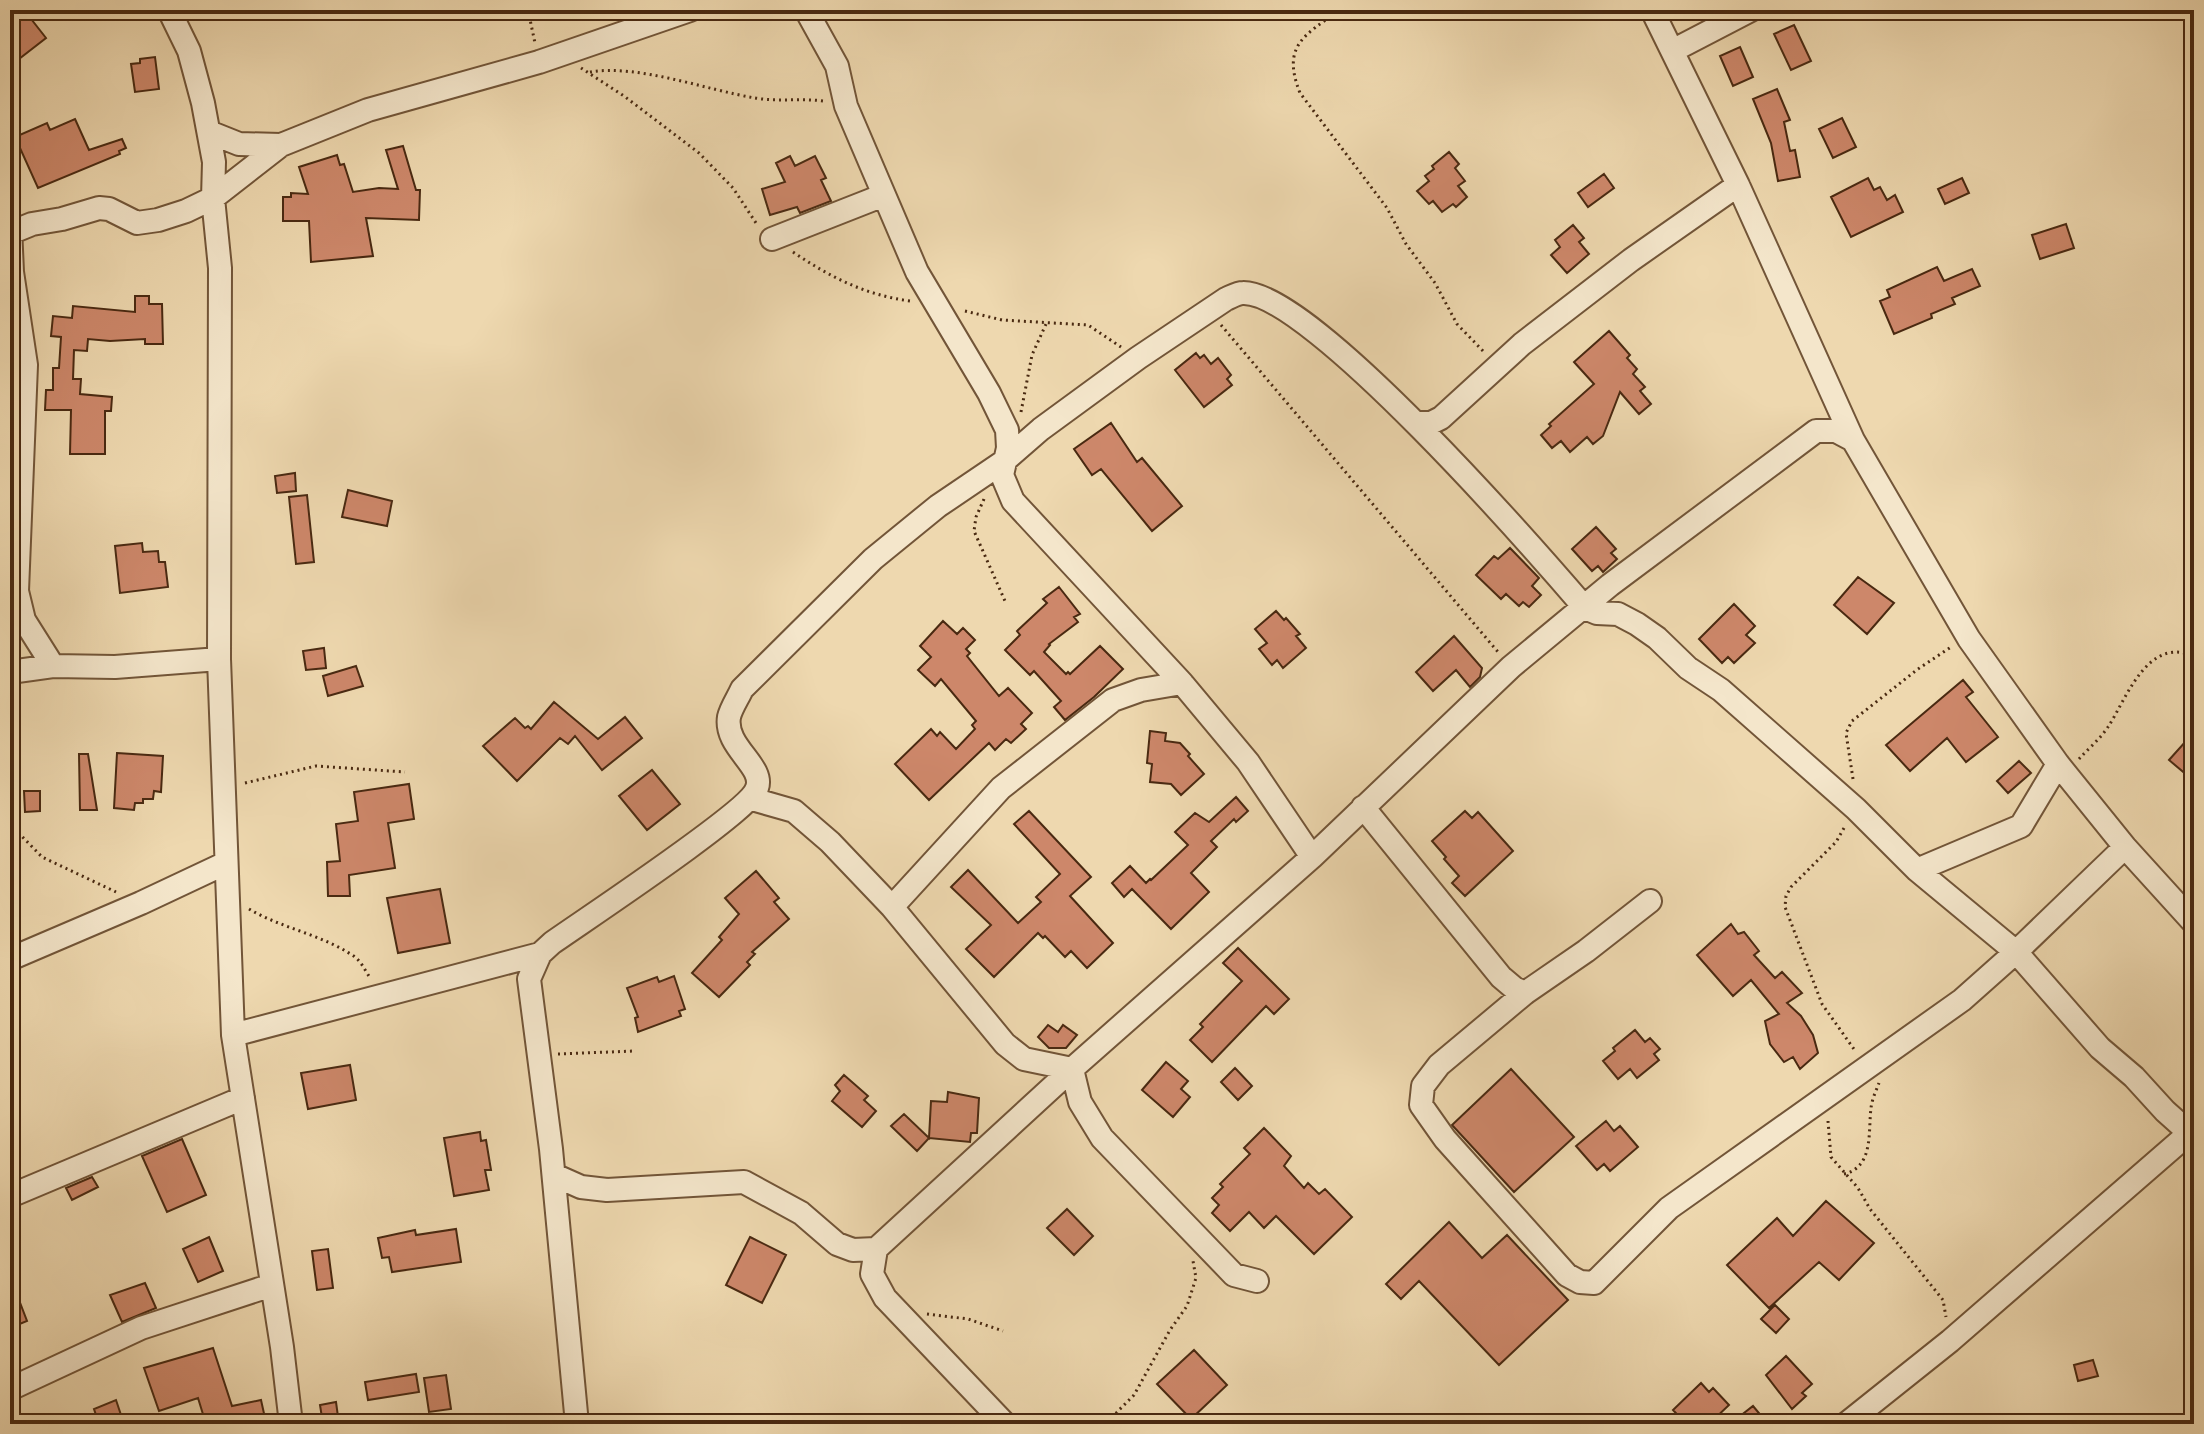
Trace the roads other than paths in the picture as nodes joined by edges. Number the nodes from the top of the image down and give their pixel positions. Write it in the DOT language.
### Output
graph roads {
  1 [pos="169,10"];
  2 [pos="690,10"];
  3 [pos="806,10"];
  4 [pos="1652,10"];
  5 [pos="1751,10"];
  6 [pos="1674,50"];
  7 [pos="209,132"];
  8 [pos="281,145"];
  9 [pos="1738,185"];
  10 [pos="884,195"];
  11 [pos="213,198"];
  12 [pos="11,231"];
  13 [pos="772,239"];
  14 [pos="1418,423"];
  15 [pos="1853,440"];
  16 [pos="998,465"];
  17 [pos="1610,585"];
  18 [pos="1585,608"];
  19 [pos="1618,614"];
  20 [pos="219,659"];
  21 [pos="53,666"];
  22 [pos="14,672"];
  23 [pos="1182,683"];
  24 [pos="2062,768"];
  25 [pos="752,799"];
  26 [pos="1363,807"];
  27 [pos="2125,847"];
  28 [pos="1312,857"];
  29 [pos="226,863"];
  30 [pos="1917,870"];
  31 [pos="1650,901"];
  32 [pos="892,907"];
  33 [pos="2194,923"];
  34 [pos="2016,952"];
  35 [pos="540,954"];
  36 [pos="10,959"];
  37 [pos="505,966"];
  38 [pos="531,991"];
  39 [pos="1525,993"];
  40 [pos="233,1035"];
  41 [pos="1072,1069"];
  42 [pos="243,1098"];
  43 [pos="2192,1133"];
  44 [pos="554,1175"];
  45 [pos="593,1188"];
  46 [pos="10,1196"];
  47 [pos="559,1225"];
  48 [pos="876,1249"];
  49 [pos="1257,1281"];
  50 [pos="272,1285"];
  51 [pos="10,1389"];
  52 [pos="291,1424"];
  53 [pos="577,1424"];
  54 [pos="1005,1424"];
  55 [pos="1846,1424"];
  1 -- 7 [label="street"];
  2 -- 8 [label="street"];
  3 -- 10 [label="street"];
  4 -- 6 [label="street"];
  5 -- 6 [label="street"];
  6 -- 9 [label="street"];
  7 -- 8 [label="street"];
  7 -- 11 [label="street"];
  8 -- 11 [label="street"];
  9 -- 14 [label="street"];
  9 -- 15 [label="street"];
  10 -- 13 [label="street"];
  10 -- 16 [label="street"];
  11 -- 12 [label="street"];
  11 -- 20 [label="street"];
  12 -- 21 [label="street"];
  14 -- 16 [label="street"];
  14 -- 18 [label="street"];
  15 -- 17 [label="street"];
  15 -- 24 [label="street"];
  16 -- 23 [label="street"];
  16 -- 25 [label="street"];
  17 -- 18 [label="street"];
  17 -- 19 [label="street"];
  18 -- 19 [label="street"];
  18 -- 26 [label="street"];
  19 -- 30 [label="street"];
  20 -- 21 [label="street"];
  20 -- 29 [label="street"];
  21 -- 22 [label="street"];
  23 -- 28 [label="street"];
  23 -- 32 [label="street"];
  24 -- 27 [label="street"];
  24 -- 30 [label="street"];
  25 -- 32 [label="street"];
  25 -- 35 [label="street"];
  26 -- 28 [label="street"];
  26 -- 39 [label="street"];
  27 -- 33 [label="street"];
  27 -- 34 [label="street"];
  28 -- 41 [label="street"];
  29 -- 36 [label="street"];
  29 -- 40 [label="street"];
  30 -- 34 [label="street"];
  31 -- 39 [label="street"];
  32 -- 41 [label="street"];
  34 -- 39 [label="street"];
  34 -- 43 [label="street"];
  35 -- 37 [label="street"];
  35 -- 38 [label="street"];
  37 -- 38 [label="street"];
  37 -- 40 [label="street"];
  38 -- 44 [label="street"];
  40 -- 42 [label="street"];
  41 -- 48 [label="street"];
  41 -- 49 [label="street"];
  42 -- 46 [label="street"];
  42 -- 50 [label="street"];
  43 -- 55 [label="street"];
  44 -- 45 [label="street"];
  44 -- 47 [label="street"];
  45 -- 47 [label="street"];
  45 -- 48 [label="street"];
  47 -- 53 [label="street"];
  48 -- 54 [label="street"];
  50 -- 51 [label="street"];
  50 -- 52 [label="street"];
}
